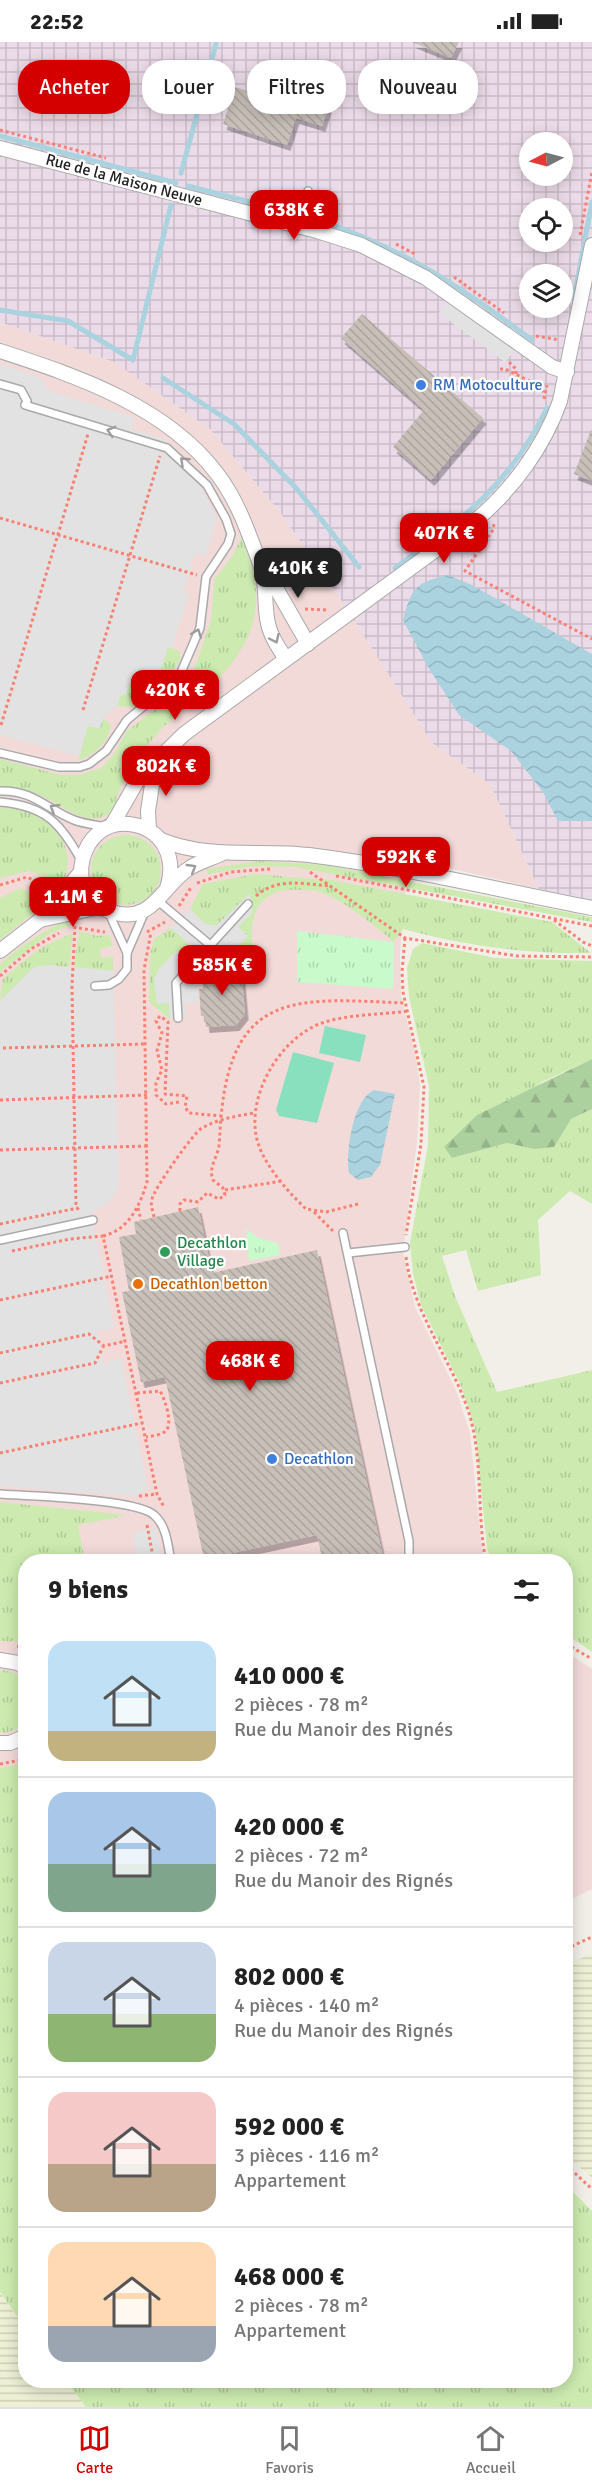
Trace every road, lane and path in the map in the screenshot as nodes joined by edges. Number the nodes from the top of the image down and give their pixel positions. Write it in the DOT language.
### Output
graph roads {
  1 [pos="0,148"];
  2 [pos="592,172"];
  3 [pos="308,191"];
  4 [pos="299,226"];
  5 [pos="586,242"];
  6 [pos="561,340"];
  7 [pos="0,351"];
  8 [pos="509,362"];
  9 [pos="552,367"];
  10 [pos="500,369"];
  11 [pos="567,372"];
  12 [pos="516,374"];
  13 [pos="0,384"];
  14 [pos="544,393"];
  15 [pos="544,402"];
  16 [pos="91,424"];
  17 [pos="163,446"];
  18 [pos="495,504"];
  19 [pos="0,518"];
  20 [pos="58,534"];
  21 [pos="130,556"];
  22 [pos="265,576"];
  23 [pos="206,577"];
  24 [pos="332,608"];
  25 [pos="288,614"];
  26 [pos="592,639"];
  27 [pos="308,644"];
  28 [pos="286,659"];
  29 [pos="83,710"];
  30 [pos="1,725"];
  31 [pos="0,753"];
  32 [pos="155,765"];
  33 [pos="0,791"];
  34 [pos="0,802"];
  35 [pos="110,826"];
  36 [pos="149,830"];
  37 [pos="161,840"];
  38 [pos="221,854"];
  39 [pos="81,867"];
  40 [pos="277,869"];
  41 [pos="299,871"];
  42 [pos="310,872"];
  43 [pos="319,873"];
  44 [pos="328,874"];
  45 [pos="332,887"];
  46 [pos="167,888"];
  47 [pos="158,901"];
  48 [pos="248,904"];
  49 [pos="592,908"];
  50 [pos="104,909"];
  51 [pos="145,910"];
  52 [pos="174,912"];
  53 [pos="553,919"];
  54 [pos="40,920"];
  55 [pos="592,926"];
  56 [pos="69,928"];
  57 [pos="63,931"];
  58 [pos="405,938"];
  59 [pos="209,944"];
  60 [pos="592,946"];
  61 [pos="0,951"];
  62 [pos="127,953"];
  63 [pos="592,957"];
  64 [pos="0,976"];
  65 [pos="95,986"];
  66 [pos="406,1003"];
  67 [pos="408,1011"];
  68 [pos="178,1018"];
  69 [pos="145,1044"];
  70 [pos="73,1047"];
  71 [pos="3,1048"];
  72 [pos="147,1095"];
  73 [pos="74,1098"];
  74 [pos="0,1100"];
  75 [pos="179,1102"];
  76 [pos="255,1113"];
  77 [pos="221,1118"];
  78 [pos="148,1146"];
  79 [pos="75,1149"];
  80 [pos="0,1150"];
  81 [pos="282,1181"];
  82 [pos="224,1190"];
  83 [pos="358,1204"];
  84 [pos="138,1206"];
  85 [pos="78,1208"];
  86 [pos="180,1211"];
  87 [pos="314,1212"];
  88 [pos="154,1217"];
  89 [pos="141,1220"];
  90 [pos="91,1221"];
  91 [pos="0,1224"];
  92 [pos="343,1233"];
  93 [pos="96,1235"];
  94 [pos="104,1236"];
  95 [pos="0,1240"];
  96 [pos="405,1247"];
  97 [pos="10,1251"];
  98 [pos="348,1253"];
  99 [pos="112,1276"];
  100 [pos="0,1300"];
  101 [pos="126,1341"];
  102 [pos="104,1346"];
  103 [pos="0,1353"];
  104 [pos="0,1383"];
  105 [pos="137,1393"];
  106 [pos="143,1423"];
  107 [pos="146,1437"];
  108 [pos="0,1453"];
  109 [pos="0,1494"];
  110 [pos="146,1496"];
  111 [pos="145,1509"];
  112 [pos="170,1517"];
  113 [pos="153,1554"];
  114 [pos="169,1554"];
  115 [pos="409,1554"];
  116 [pos="485,1554"];
  117 [pos="573,1648"];
  118 [pos="592,1659"];
  119 [pos="0,1660"];
  120 [pos="18,1663"];
  121 [pos="18,1740"];
  122 [pos="0,1743"];
  123 [pos="18,1761"];
  124 [pos="0,1764"];
  125 [pos="592,1937"];
  126 [pos="573,1946"];
  127 [pos="573,2171"];
  128 [pos="592,2189"];
  1 -- 4 [label="street, Rue de la Maison Neuve"];
  2 -- 5 [label="path"];
  3 -- 4 [label="lane"];
  4 -- 9 [label="street, Rue de la Maison Neuve"];
  5 -- 11 [label="street"];
  6 -- 9 [label="path"];
  7 -- 22 [label="street"];
  8 -- 12 [label="path"];
  9 -- 11 [label="street, Rue de la Maison Neuve"];
  9 -- 14 [label="path"];
  10 -- 12 [label="path"];
  11 -- 18 [label="street"];
  12 -- 14 [label="path"];
  13 -- 16 [label="lane"];
  14 -- 15 [label="path"];
  17 -- 16 [label="lane, one-way"];
  16 -- 20 [label="path"];
  17 -- 21 [label="path"];
  23 -- 17 [label="lane, one-way"];
  18 -- 26 [label="path"];
  18 -- 27 [label="street"];
  19 -- 20 [label="path"];
  20 -- 21 [label="path"];
  20 -- 30 [label="path"];
  21 -- 23 [label="path"];
  21 -- 29 [label="path"];
  22 -- 25 [label="street"];
  22 -- 28 [label="street, one-way"];
  31 -- 23 [label="lane, one-way"];
  24 -- 25 [label="path"];
  25 -- 27 [label="street"];
  27 -- 28 [label="street"];
  28 -- 32 [label="street"];
  32 -- 35 [label="street"];
  32 -- 36 [label="street"];
  35 -- 33 [label="lane, one-way"];
  34 -- 39 [label="lane"];
  35 -- 36 [label="street"];
  35 -- 39 [label="street"];
  36 -- 37 [label="street"];
  37 -- 38 [label="street"];
  37 -- 46 [label="street"];
  46 -- 38 [label="street, one-way"];
  38 -- 49 [label="street"];
  39 -- 50 [label="street"];
  39 -- 54 [label="street"];
  40 -- 52 [label="path"];
  41 -- 42 [label="path"];
  42 -- 43 [label="path"];
  42 -- 45 [label="path"];
  44 -- 53 [label="path"];
  45 -- 48 [label="path"];
  45 -- 58 [label="path"];
  46 -- 47 [label="street"];
  47 -- 51 [label="street"];
  47 -- 52 [label="lane"];
  48 -- 59 [label="lane"];
  50 -- 51 [label="street"];
  50 -- 54 [label="street"];
  50 -- 62 [label="lane"];
  51 -- 62 [label="lane"];
  52 -- 59 [label="lane"];
  52 -- 69 [label="path"];
  53 -- 55 [label="path"];
  53 -- 60 [label="path"];
  54 -- 61 [label="street"];
  56 -- 70 [label="path"];
  57 -- 64 [label="path"];
  58 -- 63 [label="path"];
  58 -- 66 [label="path"];
  59 -- 68 [label="lane"];
  62 -- 65 [label="lane"];
  66 -- 67 [label="path"];
  66 -- 77 [label="path"];
  67 -- 76 [label="path"];
  67 -- 96 [label="path"];
  69 -- 70 [label="path"];
  69 -- 72 [label="path"];
  70 -- 71 [label="path"];
  70 -- 73 [label="path"];
  72 -- 73 [label="path"];
  72 -- 78 [label="path"];
  73 -- 74 [label="path"];
  73 -- 79 [label="path"];
  75 -- 77 [label="path"];
  76 -- 77 [label="path"];
  76 -- 81 [label="path"];
  77 -- 82 [label="path"];
  77 -- 88 [label="path"];
  78 -- 79 [label="path"];
  78 -- 84 [label="path"];
  79 -- 80 [label="path"];
  79 -- 85 [label="path"];
  81 -- 82 [label="path"];
  81 -- 87 [label="path"];
  82 -- 86 [label="path"];
  83 -- 87 [label="path"];
  84 -- 89 [label="path"];
  84 -- 94 [label="path"];
  85 -- 90 [label="path"];
  85 -- 91 [label="path"];
  87 -- 92 [label="path"];
  90 -- 93 [label="path"];
  90 -- 95 [label="lane"];
  92 -- 98 [label="lane"];
  93 -- 94 [label="path"];
  93 -- 97 [label="path"];
  94 -- 99 [label="path"];
  96 -- 98 [label="lane"];
  96 -- 116 [label="path"];
  98 -- 115 [label="lane"];
  99 -- 100 [label="path"];
  99 -- 101 [label="path"];
  101 -- 102 [label="path"];
  101 -- 105 [label="path"];
  102 -- 103 [label="path"];
  102 -- 104 [label="path"];
  105 -- 106 [label="path"];
  105 -- 107 [label="path"];
  106 -- 107 [label="path"];
  106 -- 108 [label="path"];
  107 -- 112 [label="path"];
  109 -- 111 [label="lane"];
  110 -- 111 [label="path"];
  111 -- 113 [label="path"];
  111 -- 114 [label="lane"];
  117 -- 118 [label="path"];
  119 -- 120 [label="street"];
  121 -- 122 [label="street"];
  123 -- 124 [label="path"];
  125 -- 126 [label="path"];
  127 -- 128 [label="path"];
}
